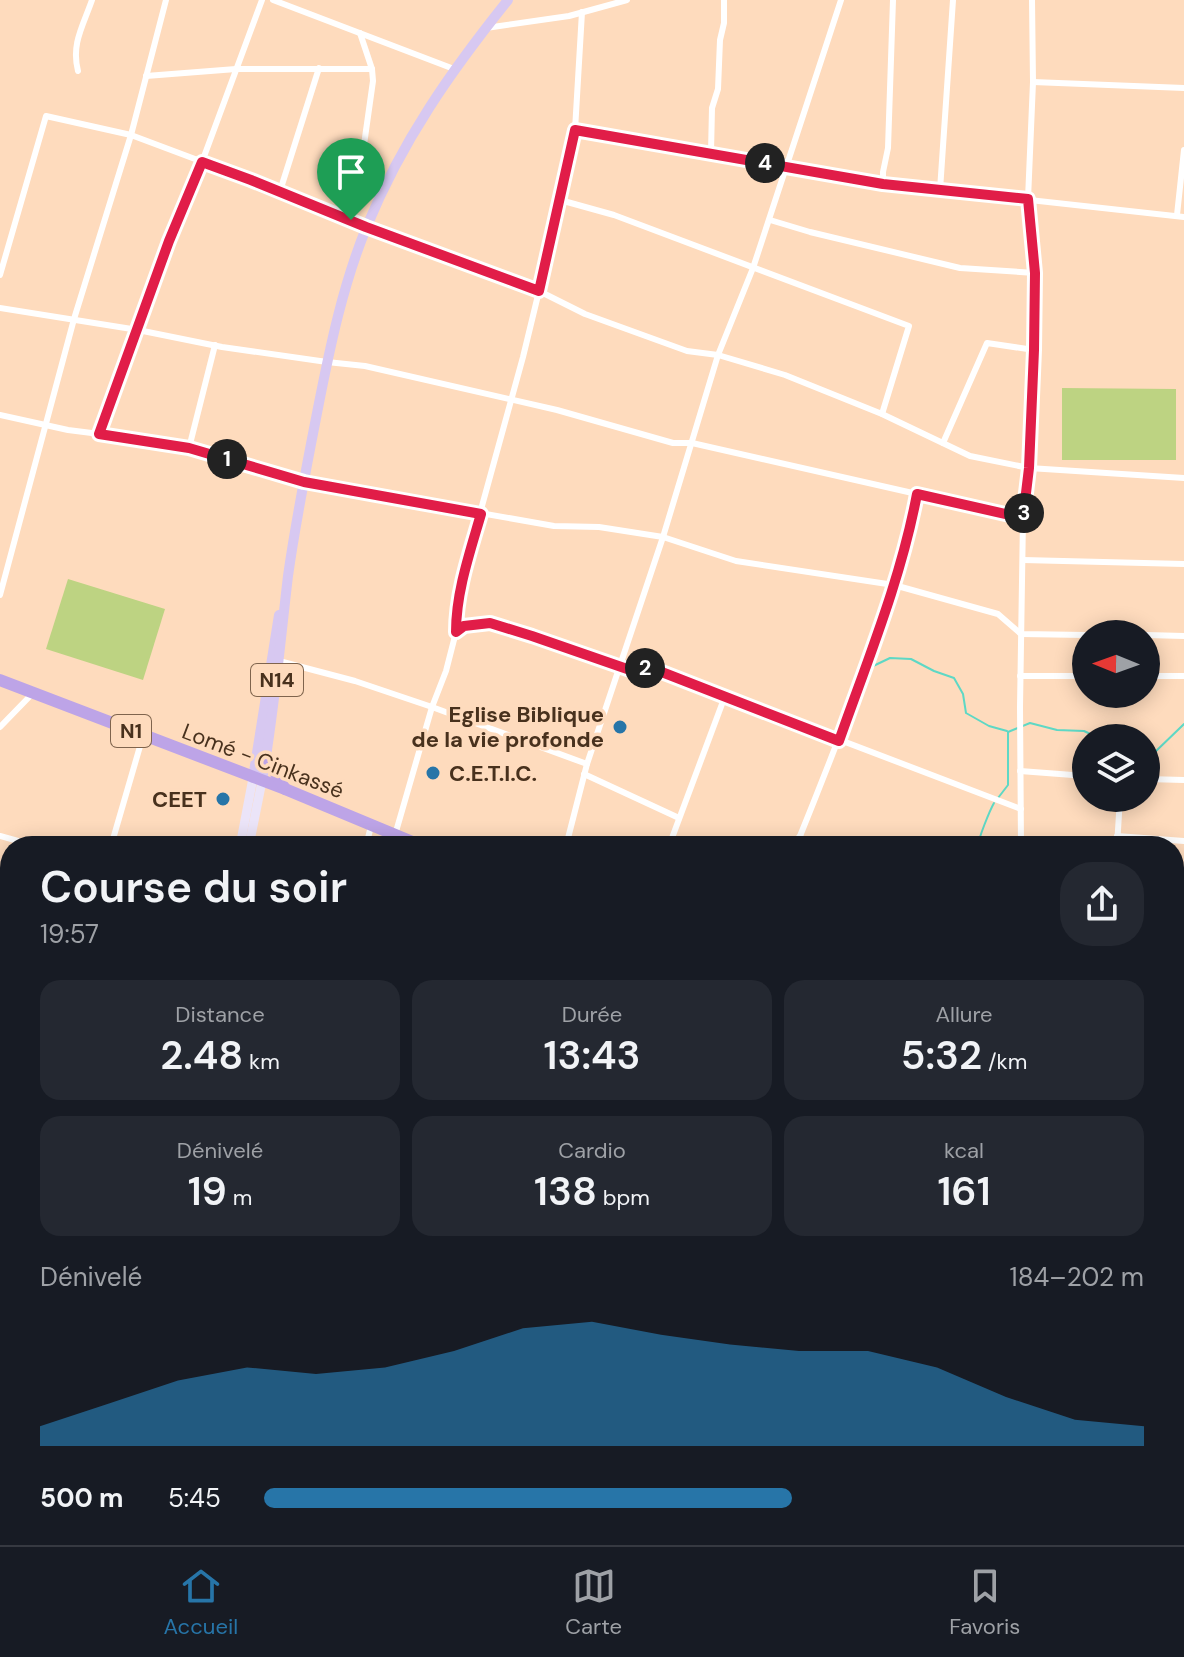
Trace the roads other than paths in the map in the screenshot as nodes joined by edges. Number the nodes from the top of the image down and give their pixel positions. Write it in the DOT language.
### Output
graph roads {
  1 [pos="92,0"];
  2 [pos="166,0"];
  3 [pos="262,0"];
  4 [pos="273,0"];
  5 [pos="508,0"];
  6 [pos="627,0"];
  7 [pos="724,0"];
  8 [pos="841,0"];
  9 [pos="893,0"];
  10 [pos="953,0"];
  11 [pos="1032,0"];
  12 [pos="582,12"];
  13 [pos="486,28"];
  14 [pos="360,33"];
  15 [pos="319,68"];
  16 [pos="236,69"];
  17 [pos="372,69"];
  18 [pos="454,69"];
  19 [pos="78,71"];
  20 [pos="146,76"];
  21 [pos="1033,82"];
  22 [pos="1184,88"];
  23 [pos="575,130"];
  24 [pos="131,135"];
  25 [pos="1184,150"];
  26 [pos="711,152"];
  27 [pos="202,162"];
  28 [pos="787,167"];
  29 [pos="883,184"];
  30 [pos="940,190"];
  31 [pos="280,191"];
  32 [pos="1028,199"];
  33 [pos="560,200"];
  34 [pos="1180,216"];
  35 [pos="351,220"];
  36 [pos="770,220"];
  37 [pos="366,227"];
  38 [pos="753,268"];
  39 [pos="1035,273"];
  40 [pos="0,275"];
  41 [pos="539,291"];
  42 [pos="0,308"];
  43 [pos="74,319"];
  44 [pos="138,330"];
  45 [pos="215,345"];
  46 [pos="1034,350"];
  47 [pos="718,355"];
  48 [pos="327,362"];
  49 [pos="512,400"];
  50 [pos="882,414"];
  51 [pos="0,415"];
  52 [pos="46,426"];
  53 [pos="99,434"];
  54 [pos="692,443"];
  55 [pos="943,443"];
  56 [pos="189,448"];
  57 [pos="1029,468"];
  58 [pos="1184,478"];
  59 [pos="304,482"];
  60 [pos="917,494"];
  61 [pos="481,514"];
  62 [pos="1023,518"];
  63 [pos="663,537"];
  64 [pos="1023,560"];
  65 [pos="1184,564"];
  66 [pos="288,578"];
  67 [pos="894,585"];
  68 [pos="0,595"];
  69 [pos="456,632"];
  70 [pos="1021,634"];
  71 [pos="1072,635"];
  72 [pos="1160,635"];
  73 [pos="1184,636"];
  74 [pos="279,661"];
  75 [pos="620,666"];
  76 [pos="1020,676"];
  77 [pos="1072,676"];
  78 [pos="1160,676"];
  79 [pos="1184,676"];
  80 [pos="0,680"];
  81 [pos="33,693"];
  82 [pos="725,696"];
  83 [pos="432,707"];
  84 [pos="0,727"];
  85 [pos="143,736"];
  86 [pos="839,741"];
  87 [pos="266,757"];
  88 [pos="587,764"];
  89 [pos="1020,771"];
  90 [pos="584,774"];
  91 [pos="1072,775"];
  92 [pos="258,779"];
  93 [pos="1160,779"];
  94 [pos="1184,780"];
  95 [pos="285,789"];
  96 [pos="1021,809"];
  97 [pos="1119,812"];
  98 [pos="679,818"];
  99 [pos="371,826"];
  100 [pos="395,835"];
  101 [pos="114,836"];
  102 [pos="243,836"];
  103 [pos="250,836"];
  104 [pos="368,836"];
  105 [pos="568,836"];
  106 [pos="673,836"];
  107 [pos="799,836"];
  108 [pos="1021,836"];
  109 [pos="1117,836"];
  1 -- 19 [label="street"];
  2 -- 20 [label="street"];
  3 -- 16 [label="street"];
  4 -- 14 [label="street"];
  5 -- 13 [label="main road, N14"];
  6 -- 12 [label="street"];
  7 -- 26 [label="street"];
  8 -- 28 [label="street"];
  9 -- 29 [label="street"];
  10 -- 30 [label="street"];
  11 -- 21 [label="street"];
  12 -- 13 [label="street"];
  12 -- 23 [label="street"];
  13 -- 18 [label="main road, N14"];
  14 -- 17 [label="street"];
  14 -- 18 [label="street"];
  15 -- 16 [label="street"];
  15 -- 17 [label="street"];
  15 -- 31 [label="street"];
  16 -- 20 [label="street"];
  16 -- 27 [label="street"];
  17 -- 35 [label="street"];
  18 -- 37 [label="main road, N14"];
  20 -- 24 [label="street"];
  21 -- 22 [label="street"];
  21 -- 32 [label="street"];
  23 -- 26 [label="street"];
  23 -- 33 [label="street"];
  24 -- 27 [label="street"];
  24 -- 40 [label="street"];
  24 -- 43 [label="street"];
  25 -- 34 [label="street"];
  26 -- 28 [label="street"];
  27 -- 31 [label="street"];
  27 -- 44 [label="street"];
  28 -- 29 [label="street"];
  28 -- 36 [label="street"];
  29 -- 30 [label="street"];
  30 -- 32 [label="street"];
  31 -- 35 [label="street"];
  32 -- 34 [label="street"];
  32 -- 39 [label="street"];
  33 -- 38 [label="street"];
  33 -- 41 [label="street"];
  35 -- 37 [label="street"];
  36 -- 38 [label="street"];
  36 -- 39 [label="street"];
  37 -- 41 [label="street"];
  37 -- 48 [label="main road, N14"];
  38 -- 47 [label="street"];
  38 -- 50 [label="street"];
  39 -- 46 [label="street"];
  41 -- 47 [label="street"];
  41 -- 49 [label="street"];
  42 -- 43 [label="street"];
  43 -- 44 [label="street"];
  43 -- 52 [label="street"];
  44 -- 45 [label="street"];
  44 -- 53 [label="street"];
  45 -- 48 [label="street"];
  45 -- 56 [label="street"];
  46 -- 55 [label="street"];
  46 -- 57 [label="street"];
  47 -- 50 [label="street"];
  47 -- 54 [label="street"];
  48 -- 49 [label="street"];
  48 -- 59 [label="main road, N14"];
  49 -- 54 [label="street"];
  49 -- 61 [label="street"];
  50 -- 55 [label="street"];
  51 -- 52 [label="street"];
  52 -- 53 [label="street"];
  52 -- 68 [label="street"];
  53 -- 56 [label="street"];
  54 -- 60 [label="street"];
  54 -- 63 [label="street"];
  55 -- 57 [label="street"];
  56 -- 59 [label="street"];
  57 -- 58 [label="street"];
  57 -- 62 [label="street"];
  59 -- 61 [label="street"];
  59 -- 66 [label="main road, N14"];
  60 -- 62 [label="street"];
  60 -- 67 [label="street"];
  61 -- 63 [label="street"];
  61 -- 69 [label="street"];
  62 -- 64 [label="street"];
  63 -- 67 [label="street"];
  63 -- 75 [label="street"];
  64 -- 65 [label="street"];
  64 -- 70 [label="street"];
  66 -- 74 [label="main road, N14"];
  66 -- 92 [label="main road, N14"];
  67 -- 70 [label="street"];
  67 -- 86 [label="street"];
  69 -- 75 [label="street"];
  69 -- 83 [label="street"];
  70 -- 71 [label="street"];
  70 -- 76 [label="street"];
  72 -- 73 [label="street"];
  74 -- 83 [label="street"];
  74 -- 87 [label="main road, N14"];
  75 -- 82 [label="street"];
  75 -- 88 [label="street"];
  76 -- 77 [label="street"];
  76 -- 89 [label="street"];
  78 -- 79 [label="street"];
  80 -- 81 [label="highway, Lomé - Cinkassé / N1"];
  81 -- 84 [label="street"];
  81 -- 85 [label="highway, Lomé - Cinkassé / N1"];
  82 -- 86 [label="street"];
  82 -- 98 [label="street"];
  83 -- 88 [label="street"];
  83 -- 100 [label="street"];
  85 -- 92 [label="highway, Lomé - Cinkassé / N1"];
  85 -- 101 [label="street"];
  86 -- 96 [label="street"];
  86 -- 107 [label="street"];
  87 -- 92 [label="main road, N14"];
  87 -- 95 [label="highway"];
  88 -- 90 [label="street"];
  89 -- 91 [label="street"];
  89 -- 96 [label="street"];
  90 -- 98 [label="street"];
  90 -- 105 [label="street"];
  92 -- 95 [label="highway, Lomé - Cinkassé / N1"];
  92 -- 102 [label="main road"];
  92 -- 103 [label="main road"];
  93 -- 94 [label="street"];
  95 -- 99 [label="highway, Lomé - Cinkassé / N1"];
  96 -- 108 [label="street"];
  97 -- 109 [label="street"];
  98 -- 106 [label="street"];
  99 -- 100 [label="highway, Lomé - Cinkassé / N1"];
  99 -- 104 [label="street"];
}
